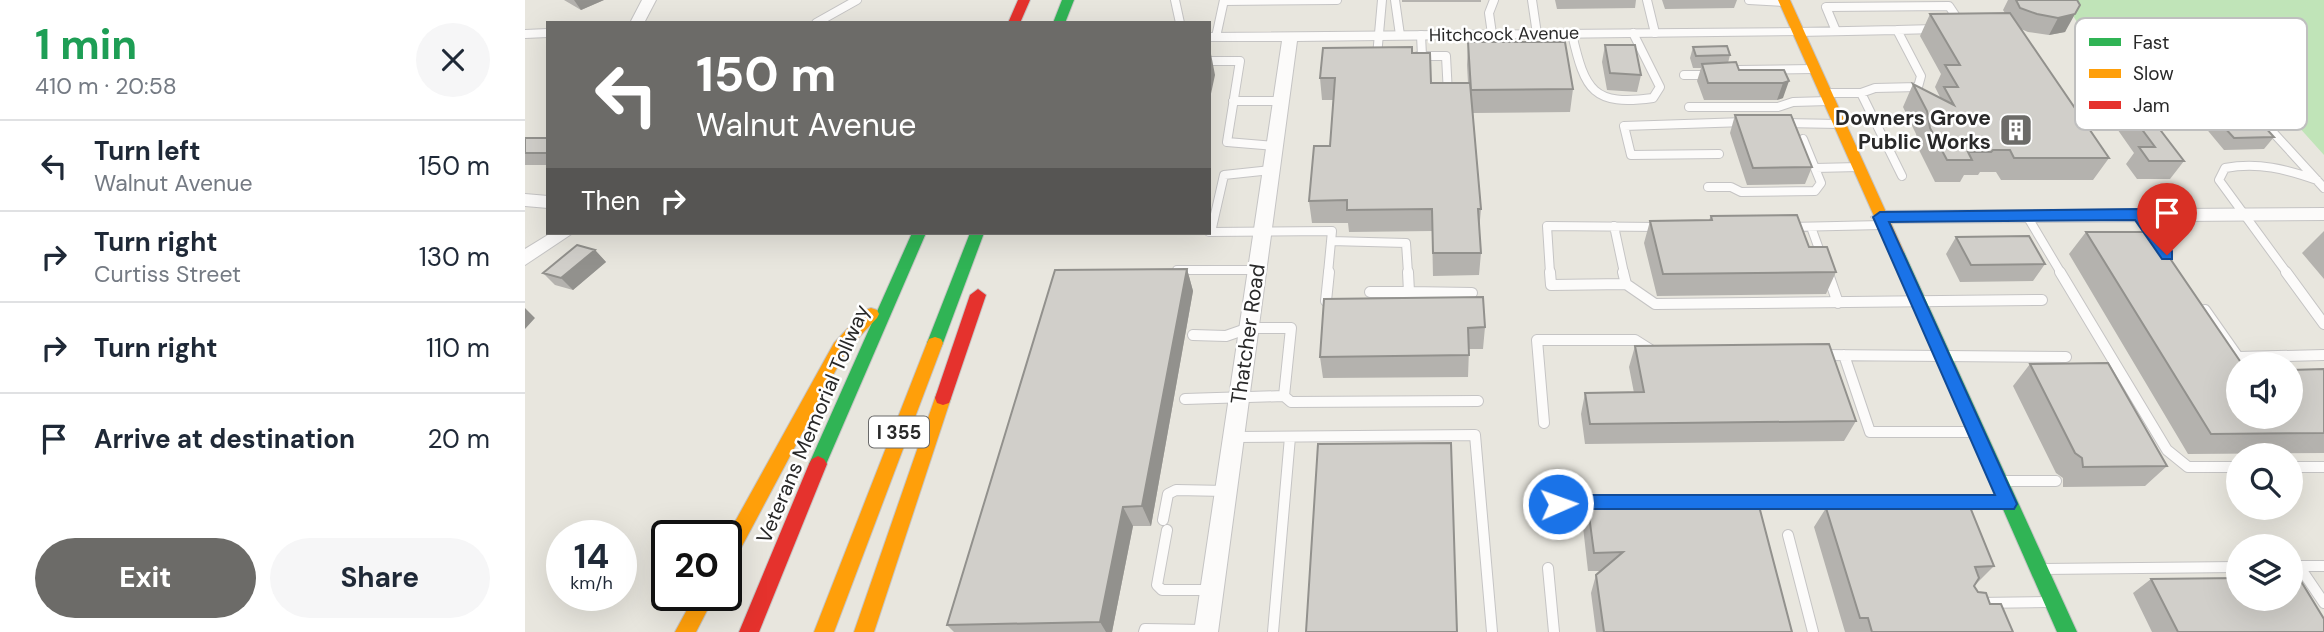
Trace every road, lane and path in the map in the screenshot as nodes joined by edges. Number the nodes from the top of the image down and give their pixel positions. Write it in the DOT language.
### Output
graph roads {
  1 [pos="649,0"];
  2 [pos="857,0"];
  3 [pos="1175,0"];
  4 [pos="1336,0"];
  5 [pos="1382,0"];
  6 [pos="1395,0"];
  7 [pos="1494,0"];
  8 [pos="1532,0"];
  9 [pos="1647,0"];
  10 [pos="1749,0"];
  11 [pos="1224,1"];
  12 [pos="1784,1"];
  13 [pos="1023,3"];
  14 [pos="1067,3"];
  15 [pos="638,21"];
  16 [pos="819,21"];
  17 [pos="1015,21"];
  18 [pos="1060,21"];
  19 [pos="1180,21"];
  20 [pos="1897,30"];
  21 [pos="1836,31"];
  22 [pos="1798,32"];
  23 [pos="546,33"];
  24 [pos="1633,33"];
  25 [pos="1655,33"];
  26 [pos="525,34"];
  27 [pos="1492,34"];
  28 [pos="1537,34"];
  29 [pos="1572,34"];
  30 [pos="1421,35"];
  31 [pos="1379,36"];
  32 [pos="1400,36"];
  33 [pos="1213,37"];
  34 [pos="1290,37"];
  35 [pos="1367,56"];
  36 [pos="1379,56"];
  37 [pos="1390,56"];
  38 [pos="1412,56"];
  39 [pos="1422,56"];
  40 [pos="1211,61"];
  41 [pos="1815,69"];
  42 [pos="1684,75"];
  43 [pos="1861,93"];
  44 [pos="1827,97"];
  45 [pos="1449,98"];
  46 [pos="1233,101"];
  47 [pos="1281,101"];
  48 [pos="1689,107"];
  49 [pos="1762,121"];
  50 [pos="1772,122"];
  51 [pos="1840,124"];
  52 [pos="2271,130"];
  53 [pos="1803,139"];
  54 [pos="1275,146"];
  55 [pos="1719,154"];
  56 [pos="1859,167"];
  57 [pos="1815,168"];
  58 [pos="1271,170"];
  59 [pos="1902,176"];
  60 [pos="2317,180"];
  61 [pos="1708,187"];
  62 [pos="2324,188"];
  63 [pos="525,200"];
  64 [pos="546,202"];
  65 [pos="2139,214"];
  66 [pos="2242,214"];
  67 [pos="2324,214"];
  68 [pos="2027,216"];
  69 [pos="1882,221"];
  70 [pos="1614,226"];
  71 [pos="1667,227"];
  72 [pos="1785,227"];
  73 [pos="1811,227"];
  74 [pos="1211,228"];
  75 [pos="1211,232"];
  76 [pos="1263,232"];
  77 [pos="561,235"];
  78 [pos="918,235"];
  79 [pos="976,235"];
  80 [pos="1331,241"];
  81 [pos="2162,247"];
  82 [pos="525,258"];
  83 [pos="1163,270"];
  84 [pos="1257,270"];
  85 [pos="984,276"];
  86 [pos="1626,284"];
  87 [pos="893,290"];
  88 [pos="1370,292"];
  89 [pos="1409,292"];
  90 [pos="1472,293"];
  91 [pos="2042,300"];
  92 [pos="1326,301"];
  93 [pos="1917,301"];
  94 [pos="2200,302"];
  95 [pos="1838,303"];
  96 [pos="2324,324"];
  97 [pos="1249,328"];
  98 [pos="1193,335"];
  99 [pos="1805,355"];
  100 [pos="1844,355"];
  101 [pos="2324,355"];
  102 [pos="1659,356"];
  103 [pos="1942,356"];
  104 [pos="2066,357"];
  105 [pos="1284,396"];
  106 [pos="1239,398"];
  107 [pos="1185,399"];
  108 [pos="1478,401"];
  109 [pos="1544,423"];
  110 [pos="1976,432"];
  111 [pos="1290,436"];
  112 [pos="1234,437"];
  113 [pos="2226,467"];
  114 [pos="2303,467"];
  115 [pos="2324,467"];
  116 [pos="1998,481"];
  117 [pos="2056,481"];
  118 [pos="1226,491"];
  119 [pos="1558,504"];
  120 [pos="2008,504"];
  121 [pos="742,528"];
  122 [pos="1788,535"];
  123 [pos="2303,566"];
  124 [pos="2324,566"];
  125 [pos="2226,567"];
  126 [pos="1548,568"];
  127 [pos="2038,569"];
  128 [pos="2303,576"];
  129 [pos="1212,590"];
  130 [pos="2053,602"];
  131 [pos="1964,603"];
  132 [pos="2324,603"];
  133 [pos="696,611"];
  134 [pos="1207,631"];
  135 [pos="685,632"];
  136 [pos="749,632"];
  137 [pos="824,632"];
  138 [pos="863,632"];
  139 [pos="1144,632"];
  140 [pos="1273,632"];
  141 [pos="1492,632"];
  142 [pos="1554,632"];
  143 [pos="1813,632"];
  144 [pos="2067,632"];
  1 -- 15 [label="street"];
  2 -- 16 [label="lane"];
  3 -- 19 [label="lane"];
  4 -- 11 [label="lane"];
  5 -- 31 [label="lane"];
  6 -- 32 [label="lane"];
  7 -- 27 [label="lane"];
  8 -- 28 [label="lane"];
  9 -- 25 [label="lane"];
  10 -- 12 [label="lane"];
  11 -- 33 [label="lane"];
  12 -- 22 [label="main road"];
  13 -- 17 [label="main road"];
  14 -- 18 [label="main road"];
  20 -- 21 [label="lane"];
  20 -- 21 [label="lane"];
  20 -- 43 [label="lane"];
  21 -- 22 [label="lane"];
  22 -- 25 [label="street, Hitchcock Avenue"];
  22 -- 41 [label="main road"];
  23 -- 26 [label="street"];
  24 -- 25 [label="street, Hitchcock Avenue"];
  24 -- 29 [label="street, Hitchcock Avenue"];
  24 -- 29 [label="lane"];
  27 -- 28 [label="street, Hitchcock Avenue"];
  27 -- 30 [label="street, Hitchcock Avenue"];
  28 -- 29 [label="street, Hitchcock Avenue"];
  30 -- 32 [label="street, Hitchcock Avenue"];
  30 -- 39 [label="lane"];
  31 -- 32 [label="street, Hitchcock Avenue"];
  31 -- 34 [label="street, Hitchcock Avenue"];
  31 -- 36 [label="lane"];
  33 -- 34 [label="street, Hitchcock Avenue"];
  34 -- 47 [label="street, Thatcher Road"];
  35 -- 36 [label="lane"];
  36 -- 37 [label="lane"];
  38 -- 39 [label="lane"];
  39 -- 45 [label="lane"];
  40 -- 46 [label="lane"];
  41 -- 42 [label="lane"];
  41 -- 44 [label="main road"];
  43 -- 44 [label="lane"];
  43 -- 59 [label="lane"];
  44 -- 48 [label="lane"];
  44 -- 51 [label="main road"];
  46 -- 47 [label="lane"];
  46 -- 54 [label="lane"];
  47 -- 54 [label="street, Thatcher Road"];
  49 -- 55 [label="lane"];
  50 -- 51 [label="lane"];
  51 -- 56 [label="main road"];
  52 -- 60 [label="lane"];
  53 -- 57 [label="lane"];
  54 -- 58 [label="street, Thatcher Road"];
  56 -- 57 [label="lane"];
  56 -- 69 [label="main road"];
  57 -- 61 [label="lane"];
  58 -- 74 [label="lane"];
  58 -- 76 [label="street, Thatcher Road"];
  60 -- 62 [label="lane"];
  60 -- 66 [label="lane"];
  63 -- 64 [label="street"];
  65 -- 66 [label="street"];
  65 -- 68 [label="street"];
  65 -- 81 [label="lane"];
  66 -- 67 [label="street"];
  66 -- 96 [label="lane"];
  68 -- 69 [label="street"];
  68 -- 113 [label="lane"];
  69 -- 73 [label="lane"];
  69 -- 93 [label="main road"];
  70 -- 71 [label="lane"];
  70 -- 86 [label="lane"];
  70 -- 86 [label="lane"];
  72 -- 73 [label="lane"];
  73 -- 95 [label="lane"];
  75 -- 76 [label="lane"];
  76 -- 80 [label="lane"];
  76 -- 84 [label="street, Thatcher Road"];
  77 -- 82 [label="street"];
  78 -- 87 [label="main road, Veterans Memorial Tollway / I 355"];
  79 -- 137 [label="main road, I 355"];
  80 -- 89 [label="lane"];
  80 -- 92 [label="lane"];
  83 -- 84 [label="lane"];
  84 -- 97 [label="street, Thatcher Road"];
  85 -- 138 [label="main road"];
  86 -- 95 [label="lane"];
  87 -- 121 [label="main road"];
  87 -- 136 [label="main road, Veterans Memorial Tollway / I 355"];
  88 -- 89 [label="lane"];
  89 -- 90 [label="lane"];
  91 -- 93 [label="lane"];
  93 -- 95 [label="lane"];
  93 -- 103 [label="main road"];
  94 -- 101 [label="lane"];
  97 -- 98 [label="lane"];
  97 -- 105 [label="lane"];
  97 -- 106 [label="street, Thatcher Road"];
  99 -- 100 [label="lane"];
  100 -- 103 [label="lane"];
  100 -- 110 [label="lane"];
  102 -- 109 [label="lane"];
  103 -- 104 [label="lane"];
  103 -- 110 [label="main road"];
  105 -- 106 [label="lane"];
  105 -- 108 [label="lane"];
  106 -- 107 [label="lane"];
  106 -- 112 [label="street, Thatcher Road"];
  110 -- 116 [label="main road"];
  111 -- 112 [label="lane"];
  111 -- 140 [label="lane"];
  111 -- 141 [label="lane"];
  112 -- 118 [label="street, Thatcher Road"];
  114 -- 115 [label="lane"];
  116 -- 117 [label="lane"];
  116 -- 120 [label="main road"];
  118 -- 129 [label="street, Thatcher Road"];
  118 -- 129 [label="lane"];
  119 -- 120 [label="lane"];
  120 -- 127 [label="main road"];
  122 -- 143 [label="lane"];
  123 -- 124 [label="lane"];
  125 -- 127 [label="lane"];
  126 -- 142 [label="lane"];
  127 -- 130 [label="main road"];
  128 -- 132 [label="lane"];
  129 -- 134 [label="street, Thatcher Road"];
  130 -- 131 [label="lane"];
  130 -- 144 [label="main road"];
  133 -- 135 [label="main road"];
  134 -- 139 [label="lane"];
}
